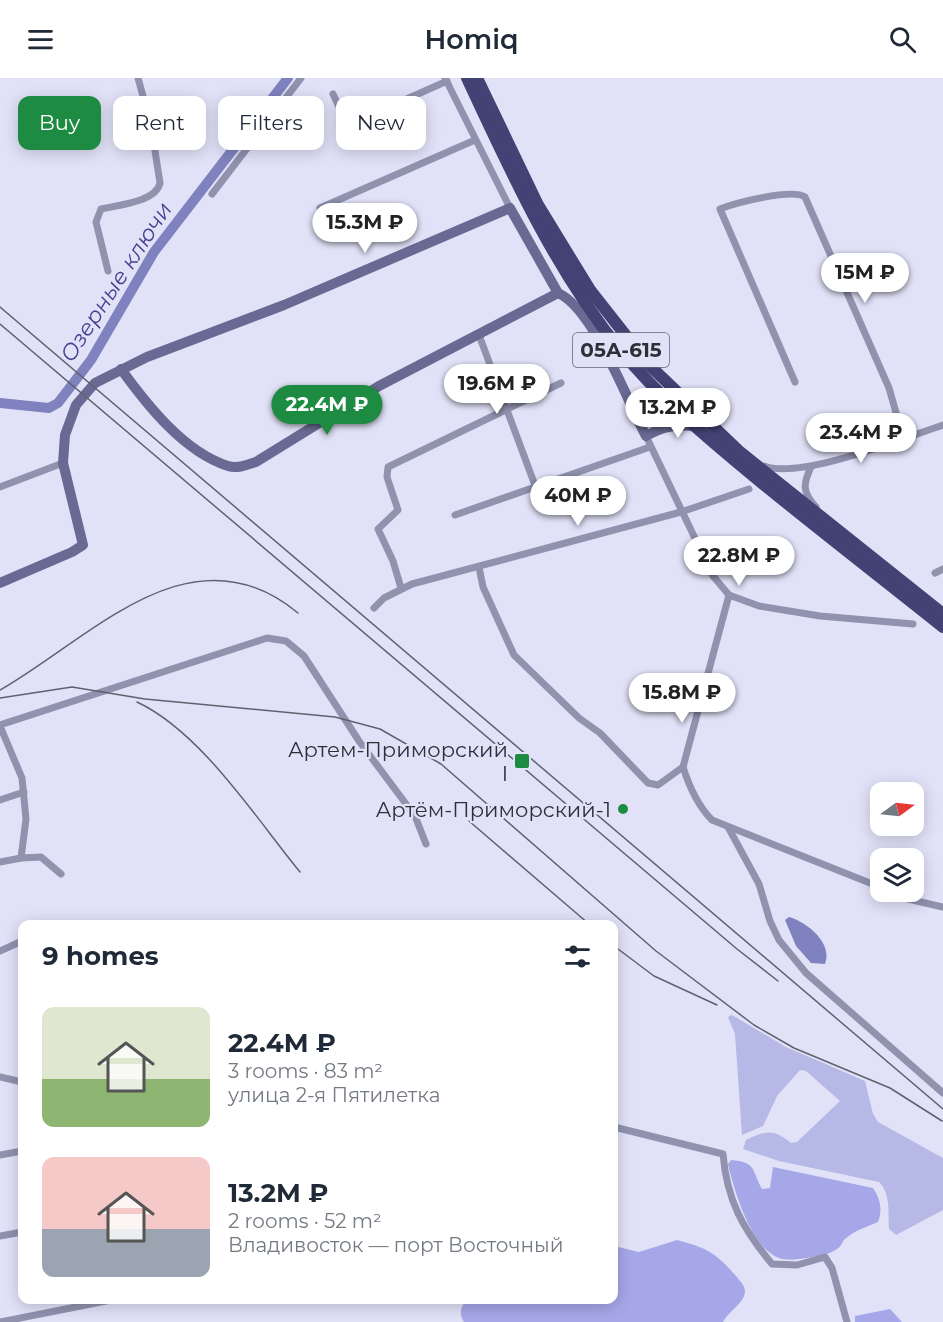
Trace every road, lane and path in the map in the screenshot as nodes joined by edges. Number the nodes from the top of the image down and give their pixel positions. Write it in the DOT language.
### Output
graph roads {
  1 [pos="138,78"];
  2 [pos="301,78"];
  3 [pos="466,78"];
  4 [pos="477,78"];
  5 [pos="446,80"];
  6 [pos="333,94"];
  7 [pos="475,140"];
  8 [pos="212,194"];
  9 [pos="320,208"];
  10 [pos="510,208"];
  11 [pos="108,271"];
  12 [pos="558,293"];
  13 [pos="479,335"];
  14 [pos="121,369"];
  15 [pos="795,382"];
  16 [pos="561,383"];
  17 [pos="662,395"];
  18 [pos="508,409"];
  19 [pos="943,425"];
  20 [pos="695,426"];
  21 [pos="659,429"];
  22 [pos="903,437"];
  23 [pos="648,441"];
  24 [pos="63,463"];
  25 [pos="755,463"];
  26 [pos="811,466"];
  27 [pos="0,487"];
  28 [pos="536,488"];
  29 [pos="749,489"];
  30 [pos="681,512"];
  31 [pos="455,514"];
  32 [pos="832,526"];
  33 [pos="479,567"];
  34 [pos="943,569"];
  35 [pos="935,573"];
  36 [pos="0,583"];
  37 [pos="401,588"];
  38 [pos="729,595"];
  39 [pos="374,608"];
  40 [pos="924,613"];
  41 [pos="943,614"];
  42 [pos="913,624"];
  43 [pos="943,627"];
  44 [pos="943,638"];
  45 [pos="0,725"];
  46 [pos="683,766"];
  47 [pos="24,792"];
  48 [pos="0,800"];
  49 [pos="728,827"];
  50 [pos="426,844"];
  51 [pos="21,858"];
  52 [pos="0,862"];
  53 [pos="61,874"];
  54 [pos="870,883"];
  55 [pos="918,902"];
  56 [pos="943,907"];
  57 [pos="18,942"];
  58 [pos="0,951"];
  59 [pos="0,1077"];
  60 [pos="18,1081"];
  61 [pos="943,1093"];
  62 [pos="618,1128"];
  63 [pos="18,1152"];
  64 [pos="0,1155"];
  65 [pos="18,1233"];
  66 [pos="0,1236"];
  67 [pos="94,1304"];
  68 [pos="28,1319"];
  69 [pos="0,1322"];
  70 [pos="847,1322"];
  1 -- 11 [label="street"];
  2 -- 8 [label="street"];
  3 -- 17 [label="highway, 05А-615"];
  4 -- 25 [label="highway, 05А-615"];
  5 -- 6 [label="street"];
  5 -- 7 [label="street"];
  7 -- 9 [label="street"];
  7 -- 10 [label="street"];
  10 -- 12 [label="main road"];
  10 -- 14 [label="main road"];
  12 -- 13 [label="main road"];
  12 -- 23 [label="main road"];
  13 -- 14 [label="main road"];
  13 -- 18 [label="street"];
  14 -- 24 [label="main road"];
  15 -- 22 [label="street"];
  16 -- 18 [label="street"];
  17 -- 20 [label="highway, 05А-615"];
  17 -- 21 [label="main road"];
  18 -- 28 [label="street"];
  18 -- 37 [label="street"];
  19 -- 22 [label="street"];
  20 -- 21 [label="main road"];
  20 -- 40 [label="highway, 05А-615"];
  21 -- 23 [label="main road"];
  22 -- 26 [label="street"];
  23 -- 28 [label="street"];
  23 -- 30 [label="street"];
  24 -- 27 [label="street"];
  24 -- 36 [label="main road"];
  25 -- 26 [label="street"];
  25 -- 32 [label="highway, 05А-615"];
  26 -- 32 [label="street"];
  28 -- 31 [label="street"];
  29 -- 30 [label="street"];
  30 -- 33 [label="street"];
  30 -- 38 [label="street"];
  32 -- 41 [label="highway, 05А-615"];
  33 -- 37 [label="street"];
  33 -- 46 [label="street"];
  34 -- 35 [label="street"];
  37 -- 39 [label="street"];
  38 -- 42 [label="street"];
  38 -- 46 [label="street"];
  40 -- 43 [label="highway, 05А-615"];
  40 -- 44 [label="highway"];
  45 -- 47 [label="street"];
  45 -- 50 [label="street"];
  46 -- 49 [label="street"];
  47 -- 48 [label="street"];
  47 -- 51 [label="street"];
  49 -- 54 [label="street"];
  49 -- 61 [label="street"];
  51 -- 52 [label="street"];
  51 -- 53 [label="street"];
  55 -- 56 [label="street"];
  57 -- 58 [label="street"];
  59 -- 60 [label="street"];
  62 -- 70 [label="street"];
  63 -- 64 [label="street"];
  65 -- 66 [label="street"];
  67 -- 68 [label="street"];
  68 -- 69 [label="street"];
}
